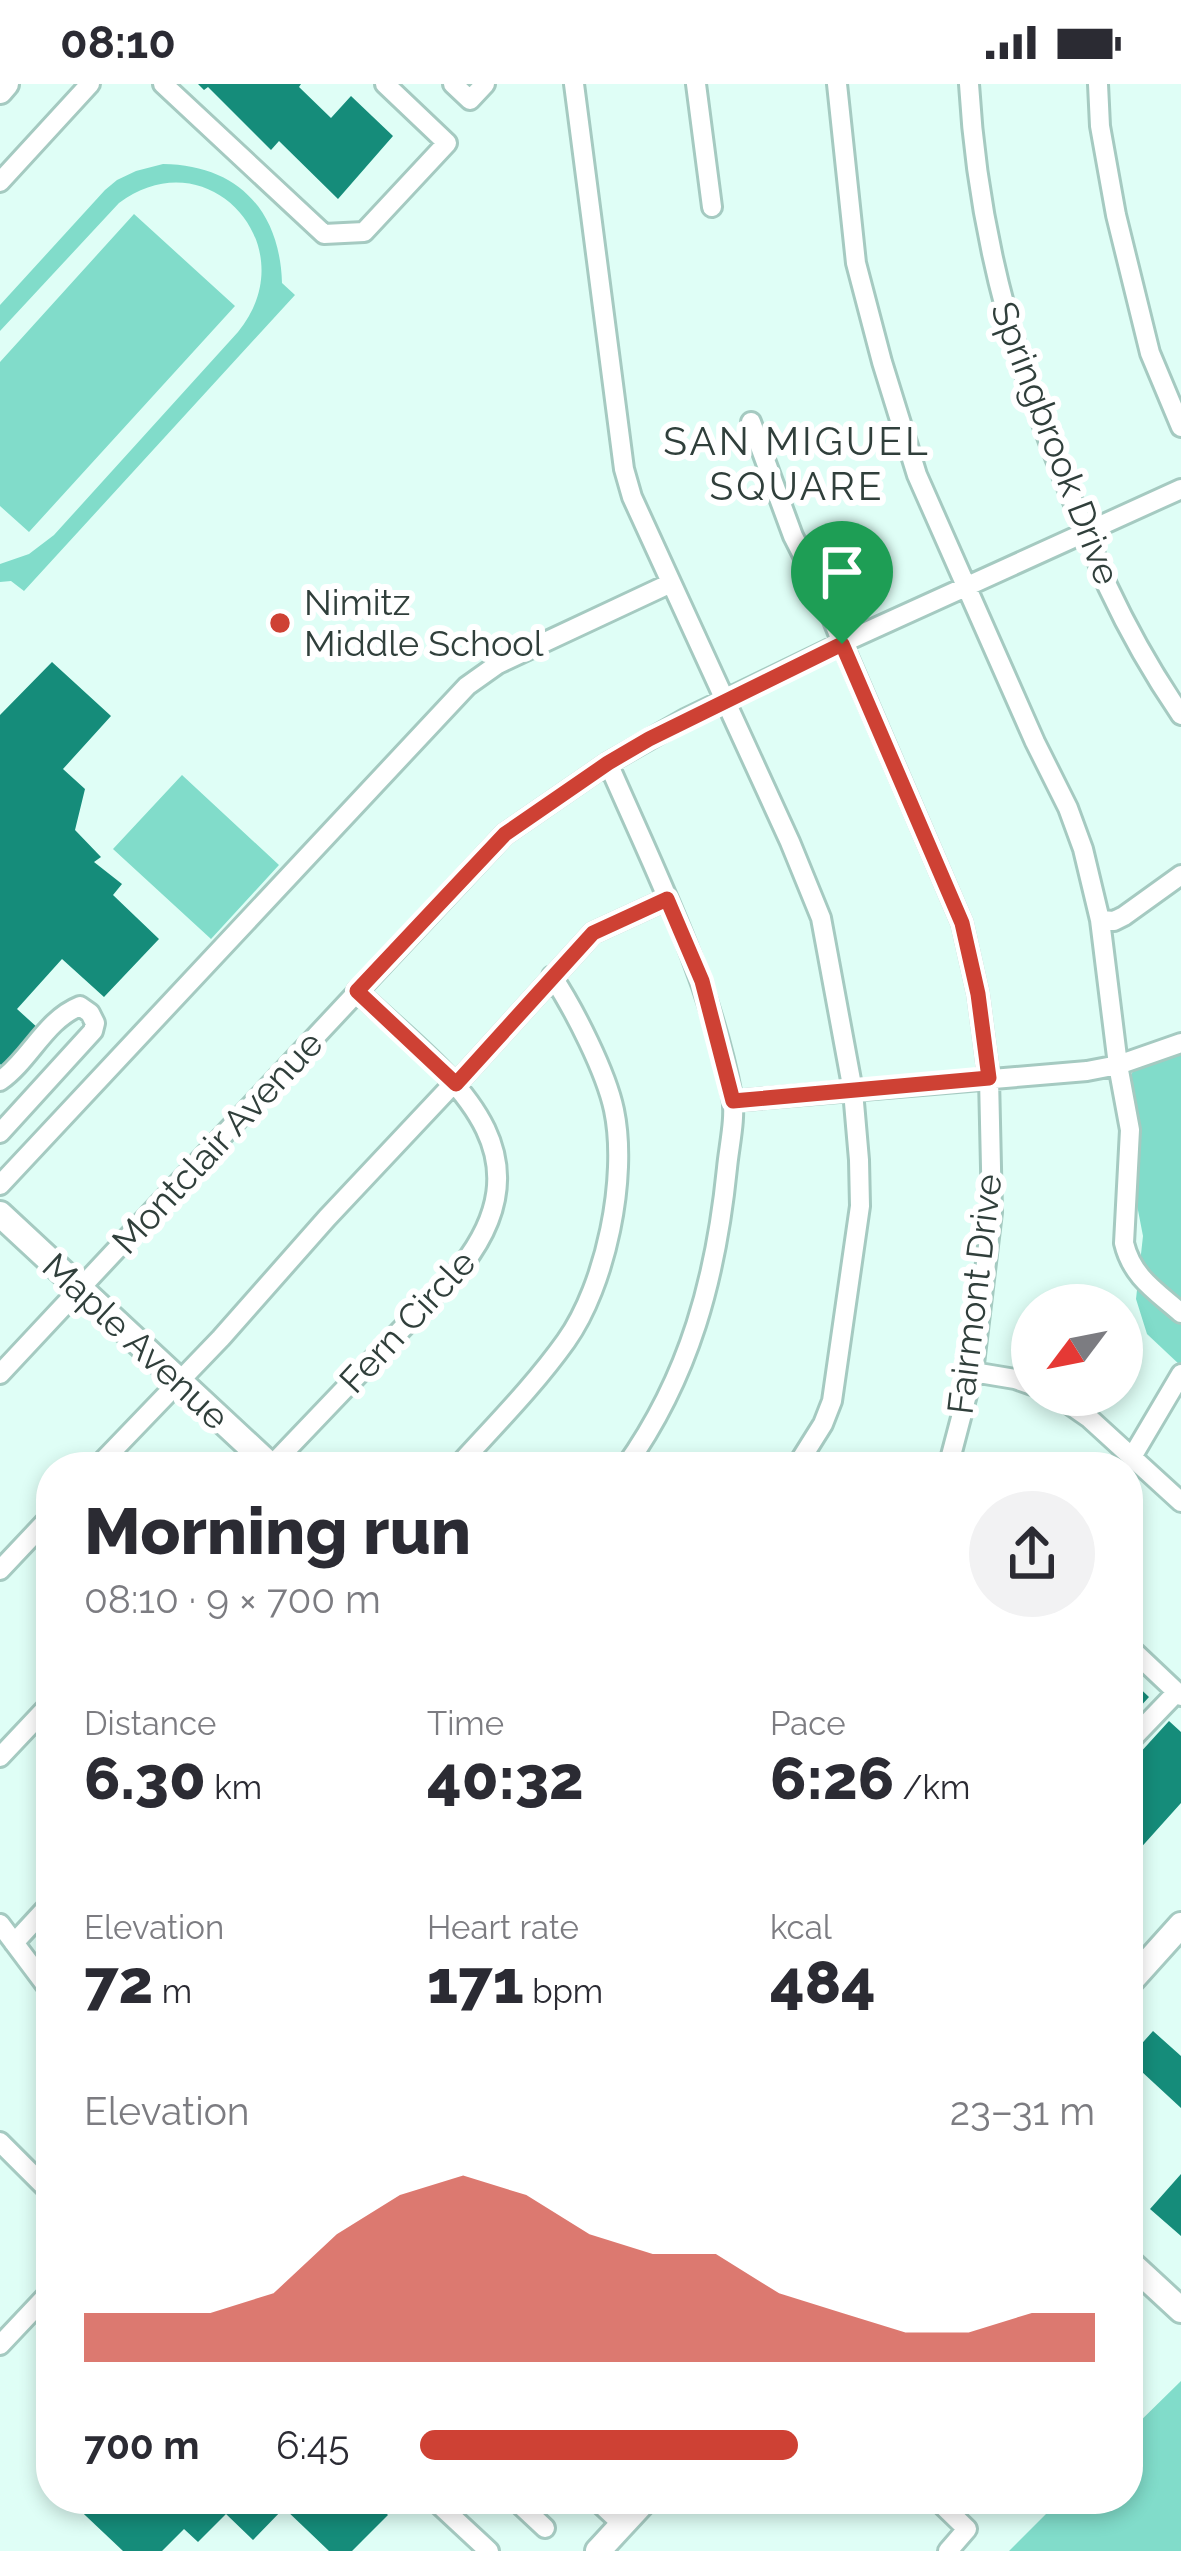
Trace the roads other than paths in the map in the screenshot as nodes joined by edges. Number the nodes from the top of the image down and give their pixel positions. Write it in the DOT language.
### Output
graph roads {
  1 [pos="90,84"];
  2 [pos="163,84"];
  3 [pos="386,84"];
  4 [pos="453,84"];
  5 [pos="485,84"];
  6 [pos="574,84"];
  7 [pos="696,84"];
  8 [pos="837,84"];
  9 [pos="969,84"];
  10 [pos="1097,84"];
  11 [pos="0,182"];
  12 [pos="712,207"];
  13 [pos="751,422"];
  14 [pos="1181,427"];
  15 [pos="1181,489"];
  16 [pos="1087,532"];
  17 [pos="671,583"];
  18 [pos="967,586"];
  19 [pos="842,644"];
  20 [pos="724,700"];
  21 [pos="1181,715"];
  22 [pos="608,763"];
  23 [pos="1181,875"];
  24 [pos="667,899"];
  25 [pos="1100,920"];
  26 [pos="552,976"];
  27 [pos="357,991"];
  28 [pos="1181,1042"];
  29 [pos="1118,1065"];
  30 [pos="989,1078"];
  31 [pos="0,1081"];
  32 [pos="455,1084"];
  33 [pos="853,1090"];
  34 [pos="733,1101"];
  35 [pos="0,1133"];
  36 [pos="0,1185"];
  37 [pos="0,1214"];
  38 [pos="80,1289"];
  39 [pos="1181,1313"];
  40 [pos="973,1372"];
  41 [pos="0,1374"];
  42 [pos="1181,1374"];
  43 [pos="1011,1378"];
  44 [pos="178,1380"];
  45 [pos="1086,1416"];
  46 [pos="111,1452"];
  47 [pos="256,1452"];
  48 [pos="286,1452"];
  49 [pos="471,1452"];
  50 [pos="635,1452"];
  51 [pos="805,1452"];
  52 [pos="952,1452"];
  53 [pos="1120,1452"];
  54 [pos="1140,1452"];
  55 [pos="1143,1474"];
  56 [pos="1181,1502"];
  57 [pos="36,1532"];
  58 [pos="0,1570"];
  59 [pos="1143,1660"];
  60 [pos="1179,1694"];
  61 [pos="36,1719"];
  62 [pos="1143,1729"];
  63 [pos="0,1757"];
  64 [pos="36,1919"];
  65 [pos="0,1924"];
  66 [pos="1181,1925"];
  67 [pos="14,1943"];
  68 [pos="1143,1967"];
  69 [pos="36,1972"];
  70 [pos="0,2142"];
  71 [pos="36,2177"];
  72 [pos="1143,2275"];
  73 [pos="36,2307"];
  74 [pos="1181,2310"];
  75 [pos="0,2345"];
  76 [pos="449,2514"];
  77 [pos="530,2514"];
  78 [pos="611,2514"];
  79 [pos="632,2514"];
  80 [pos="952,2514"];
  81 [pos="622,2524"];
  82 [pos="544,2528"];
  83 [pos="489,2551"];
  84 [pos="598,2551"];
  85 [pos="949,2551"];
  1 -- 11 [label="street"];
  2 -- 3 [label="street"];
  4 -- 5 [label="street"];
  6 -- 17 [label="street"];
  7 -- 12 [label="street"];
  8 -- 18 [label="street"];
  9 -- 16 [label="street, Springbrook Drive"];
  10 -- 14 [label="street"];
  13 -- 19 [label="street"];
  15 -- 16 [label="street, Montclair Avenue"];
  16 -- 18 [label="street, Montclair Avenue"];
  16 -- 21 [label="street, Springbrook Drive"];
  17 -- 20 [label="street"];
  17 -- 36 [label="street"];
  18 -- 19 [label="street, Montclair Avenue"];
  18 -- 25 [label="street"];
  19 -- 20 [label="street, Montclair Avenue"];
  19 -- 30 [label="street, Fairmont Drive"];
  20 -- 22 [label="street, Montclair Avenue"];
  20 -- 33 [label="street"];
  22 -- 24 [label="street"];
  22 -- 27 [label="street, Montclair Avenue"];
  23 -- 25 [label="street"];
  24 -- 26 [label="street"];
  24 -- 34 [label="street"];
  25 -- 29 [label="street"];
  26 -- 32 [label="street"];
  26 -- 49 [label="street"];
  27 -- 32 [label="street, Fern Circle"];
  27 -- 38 [label="street, Montclair Avenue"];
  28 -- 29 [label="street"];
  29 -- 30 [label="street"];
  29 -- 39 [label="street"];
  30 -- 33 [label="street"];
  30 -- 40 [label="street, Fairmont Drive"];
  31 -- 35 [label="street"];
  32 -- 44 [label="street"];
  32 -- 48 [label="street, Fern Circle"];
  33 -- 34 [label="street"];
  33 -- 51 [label="street"];
  34 -- 50 [label="street"];
  37 -- 38 [label="main road, Maple Avenue"];
  38 -- 41 [label="street, Montclair Avenue"];
  38 -- 44 [label="main road, Maple Avenue"];
  40 -- 43 [label="street"];
  40 -- 52 [label="street, Fairmont Drive"];
  42 -- 54 [label="street"];
  44 -- 46 [label="street"];
  44 -- 47 [label="main road, Maple Avenue"];
  45 -- 53 [label="street"];
  55 -- 56 [label="street"];
  57 -- 58 [label="street"];
  59 -- 60 [label="street"];
  60 -- 62 [label="street"];
  61 -- 63 [label="street"];
  64 -- 67 [label="street"];
  65 -- 67 [label="street"];
  66 -- 68 [label="main road"];
  67 -- 69 [label="street"];
  70 -- 71 [label="street"];
  72 -- 74 [label="main road"];
  73 -- 75 [label="street"];
  76 -- 83 [label="street"];
  77 -- 82 [label="street"];
  78 -- 81 [label="street"];
  79 -- 81 [label="main road"];
  80 -- 85 [label="street"];
  81 -- 84 [label="main road"];
}
